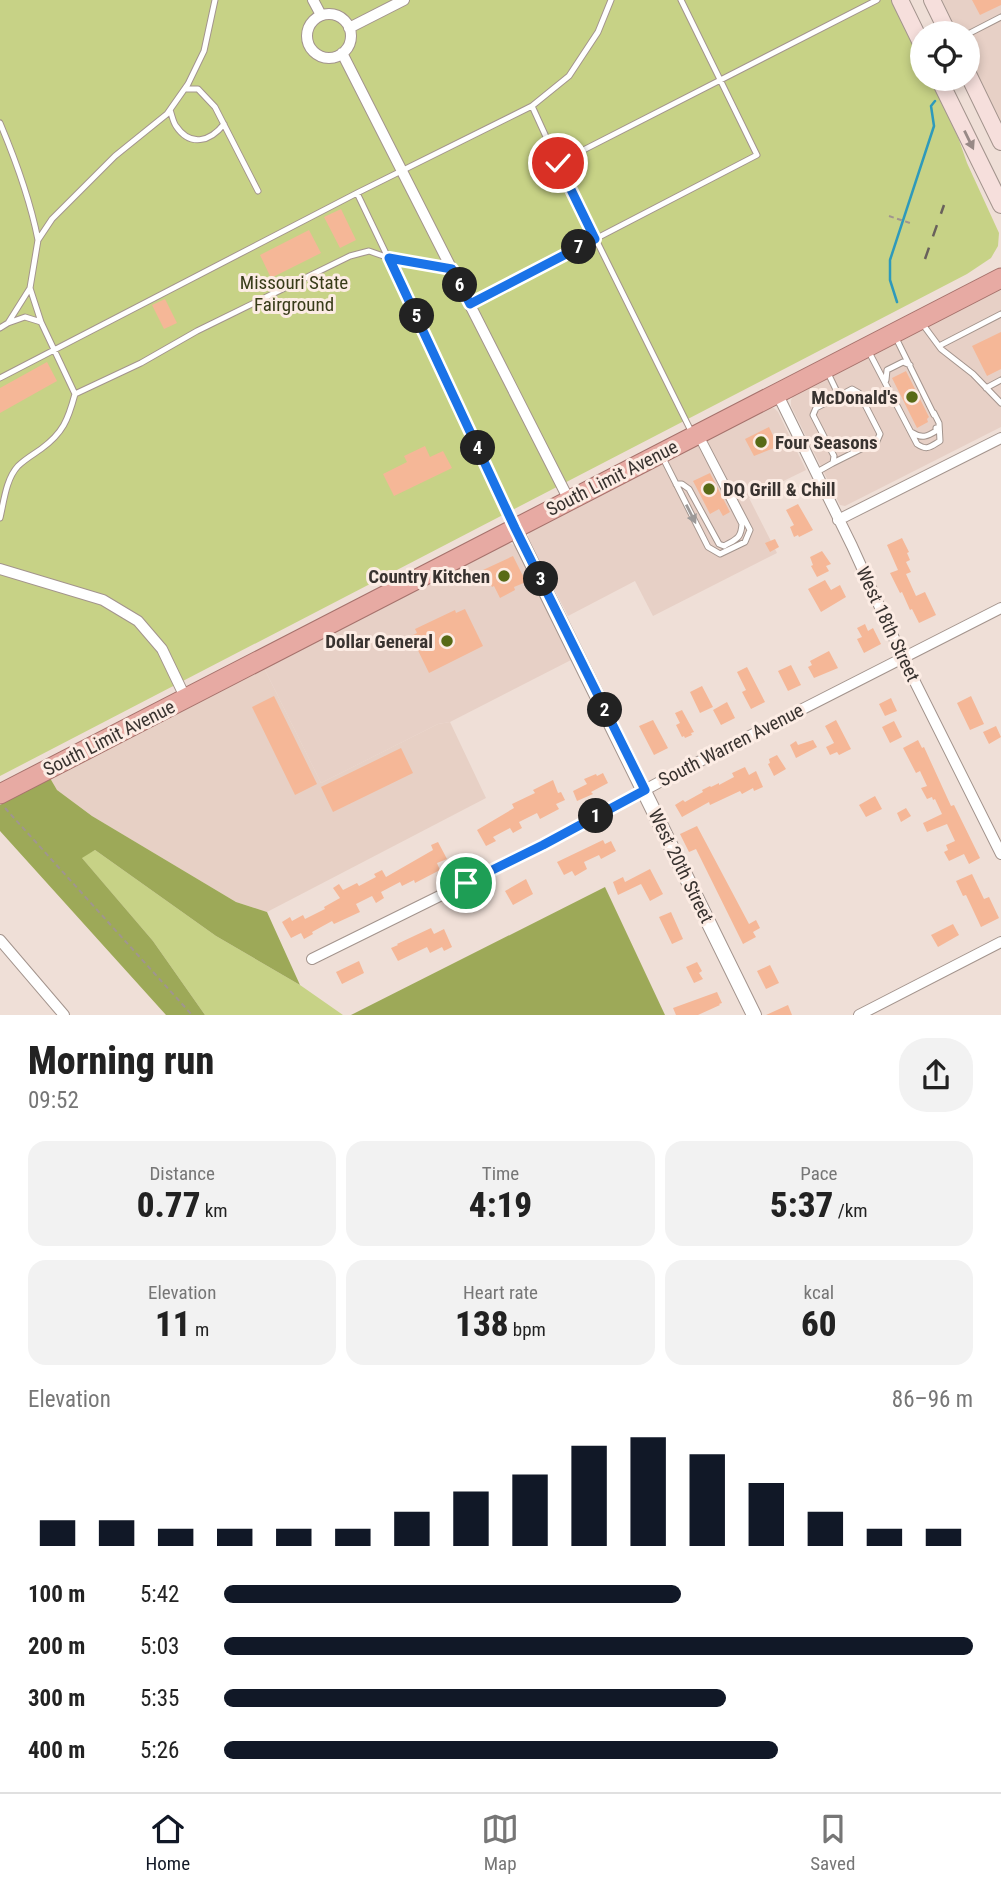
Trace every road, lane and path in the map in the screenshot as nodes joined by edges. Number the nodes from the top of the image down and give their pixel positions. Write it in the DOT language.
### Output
graph roads {
  1 [pos="215,0"];
  2 [pos="313,0"];
  3 [pos="404,0"];
  4 [pos="611,0"];
  5 [pos="681,0"];
  6 [pos="877,0"];
  7 [pos="900,0"];
  8 [pos="932,0"];
  9 [pos="321,15"];
  10 [pos="1001,17"];
  11 [pos="910,21"];
  12 [pos="942,21"];
  13 [pos="349,28"];
  14 [pos="980,28"];
  15 [pos="342,53"];
  16 [pos="720,80"];
  17 [pos="185,89"];
  18 [pos="945,91"];
  19 [pos="976,91"];
  20 [pos="532,106"];
  21 [pos="170,110"];
  22 [pos="0,123"];
  23 [pos="224,124"];
  24 [pos="1001,142"];
  25 [pos="558,163"];
  26 [pos="402,171"];
  27 [pos="258,191"];
  28 [pos="358,193"];
  29 [pos="1001,205"];
  30 [pos="888,216"];
  31 [pos="913,225"];
  32 [pos="595,239"];
  33 [pos="38,240"];
  34 [pos="389,258"];
  35 [pos="452,269"];
  36 [pos="1001,278"];
  37 [pos="30,288"];
  38 [pos="470,304"];
  39 [pos="1001,314"];
  40 [pos="920,320"];
  41 [pos="41,322"];
  42 [pos="8,323"];
  43 [pos="0,328"];
  44 [pos="894,333"];
  45 [pos="939,346"];
  46 [pos="867,347"];
  47 [pos="54,349"];
  48 [pos="910,365"];
  49 [pos="825,368"];
  50 [pos="0,378"];
  51 [pos="1001,380"];
  52 [pos="886,383"];
  53 [pos="986,388"];
  54 [pos="776,393"];
  55 [pos="75,394"];
  56 [pos="839,396"];
  57 [pos="1001,403"];
  58 [pos="934,413"];
  59 [pos="911,431"];
  60 [pos="696,434"];
  61 [pos="1001,438"];
  62 [pos="660,453"];
  63 [pos="834,463"];
  64 [pos="815,472"];
  65 [pos="676,484"];
  66 [pos="569,500"];
  67 [pos="0,518"];
  68 [pos="838,520"];
  69 [pos="515,528"];
  70 [pos="0,569"];
  71 [pos="1001,608"];
  72 [pos="903,658"];
  73 [pos="186,699"];
  74 [pos="645,790"];
  75 [pos="0,794"];
  76 [pos="0,803"];
  77 [pos="1001,854"];
  78 [pos="0,940"];
  79 [pos="1001,942"];
  80 [pos="312,959"];
  81 [pos="64,1015"];
  82 [pos="192,1015"];
  83 [pos="754,1015"];
  84 [pos="859,1015"];
  1 -- 17 [label="lane"];
  2 -- 9 [label="street"];
  3 -- 13 [label="street"];
  4 -- 20 [label="lane"];
  5 -- 16 [label="lane"];
  6 -- 16 [label="lane"];
  7 -- 11 [label="main road"];
  8 -- 12 [label="main road"];
  9 -- 13 [label="street"];
  9 -- 15 [label="street"];
  10 -- 14 [label="lane"];
  13 -- 15 [label="street"];
  15 -- 26 [label="street"];
  16 -- 25 [label="lane"];
  16 -- 32 [label="lane"];
  17 -- 21 [label="lane"];
  17 -- 23 [label="lane"];
  18 -- 29 [label="main road, one-way"];
  19 -- 24 [label="main road"];
  20 -- 25 [label="lane"];
  20 -- 26 [label="lane"];
  21 -- 23 [label="lane"];
  21 -- 33 [label="lane"];
  22 -- 33 [label="lane"];
  23 -- 27 [label="lane"];
  25 -- 32 [label="lane"];
  26 -- 28 [label="lane"];
  26 -- 35 [label="street"];
  28 -- 34 [label="lane"];
  28 -- 47 [label="lane"];
  30 -- 31 [label="path"];
  32 -- 38 [label="lane"];
  32 -- 60 [label="lane"];
  33 -- 37 [label="lane"];
  34 -- 35 [label="lane"];
  34 -- 55 [label="lane"];
  34 -- 69 [label="lane"];
  35 -- 38 [label="street"];
  36 -- 40 [label="highway, South Limit Avenue"];
  37 -- 41 [label="lane"];
  37 -- 42 [label="lane"];
  38 -- 66 [label="street"];
  39 -- 45 [label="lane"];
  40 -- 44 [label="highway, South Limit Avenue"];
  40 -- 45 [label="lane"];
  41 -- 42 [label="lane"];
  41 -- 47 [label="lane"];
  42 -- 43 [label="lane"];
  44 -- 46 [label="highway, South Limit Avenue"];
  44 -- 48 [label="lane"];
  45 -- 53 [label="lane"];
  46 -- 49 [label="highway, South Limit Avenue"];
  46 -- 52 [label="lane"];
  47 -- 50 [label="lane"];
  47 -- 55 [label="lane"];
  48 -- 52 [label="lane"];
  48 -- 58 [label="lane"];
  49 -- 54 [label="highway, South Limit Avenue"];
  49 -- 56 [label="lane"];
  51 -- 53 [label="lane"];
  52 -- 59 [label="lane"];
  53 -- 57 [label="lane"];
  54 -- 60 [label="highway, South Limit Avenue"];
  54 -- 64 [label="street, West 18th Street"];
  55 -- 67 [label="lane"];
  56 -- 63 [label="lane"];
  56 -- 63 [label="lane"];
  58 -- 59 [label="lane"];
  58 -- 59 [label="lane"];
  60 -- 62 [label="highway, South Limit Avenue"];
  60 -- 65 [label="lane"];
  65 -- 60 [label="lane, one-way"];
  61 -- 68 [label="street"];
  62 -- 65 [label="lane"];
  62 -- 66 [label="highway, South Limit Avenue"];
  63 -- 64 [label="lane"];
  64 -- 68 [label="street, West 18th Street"];
  66 -- 69 [label="highway, South Limit Avenue"];
  68 -- 72 [label="street, West 18th Street"];
  69 -- 73 [label="highway, South Limit Avenue"];
  69 -- 74 [label="street, West 20th Street"];
  70 -- 73 [label="street"];
  71 -- 72 [label="street, South Warren Avenue"];
  72 -- 74 [label="street, South Warren Avenue"];
  72 -- 77 [label="street, West 18th Street"];
  73 -- 75 [label="highway, South Limit Avenue"];
  74 -- 80 [label="street, South Warren Avenue"];
  74 -- 83 [label="street, West 20th Street"];
  76 -- 82 [label="path"];
  78 -- 81 [label="street"];
  79 -- 84 [label="street"];
}
